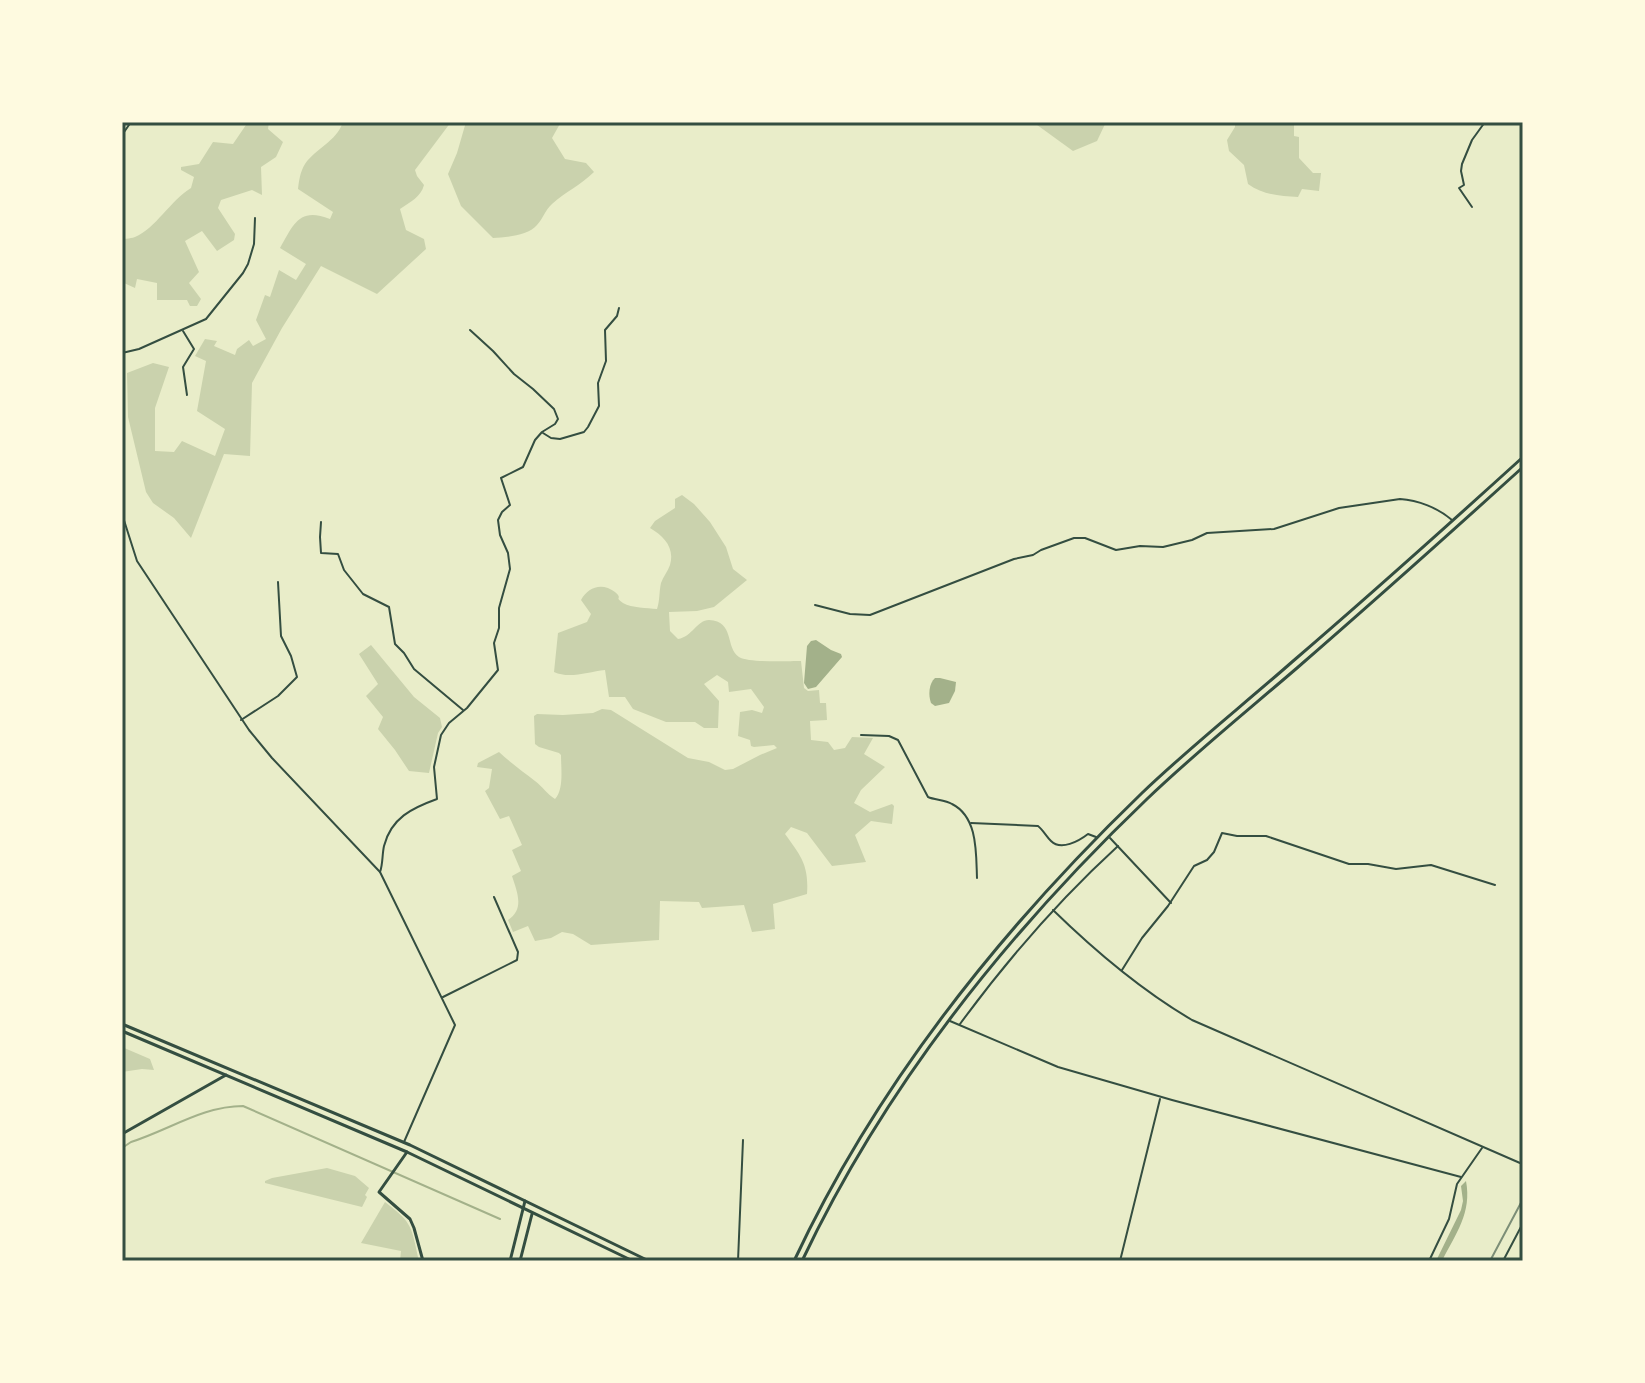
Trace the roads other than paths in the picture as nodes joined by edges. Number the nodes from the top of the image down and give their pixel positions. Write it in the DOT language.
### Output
graph roads {
  1 [pos="131,122"];
  2 [pos="1485,122"];
  3 [pos="122,135"];
  4 [pos="1472,207"];
  5 [pos="255,218"];
  6 [pos="619,308"];
  7 [pos="182,330"];
  8 [pos="470,330"];
  9 [pos="122,353"];
  10 [pos="187,395"];
  11 [pos="542,432"];
  12 [pos="1523,457"];
  13 [pos="1523,467"];
  14 [pos="122,514"];
  15 [pos="1453,521"];
  16 [pos="321,522"];
  17 [pos="278,582"];
  18 [pos="815,605"];
  19 [pos="464,711"];
  20 [pos="241,720"];
  21 [pos="861,735"];
  22 [pos="970,823"];
  23 [pos="1109,837"];
  24 [pos="1097,838"];
  25 [pos="1118,846"];
  26 [pos="380,872"];
  27 [pos="977,878"];
  28 [pos="1495,885"];
  29 [pos="494,897"];
  30 [pos="1171,903"];
  31 [pos="1053,910"];
  32 [pos="1122,970"];
  33 [pos="441,998"];
  34 [pos="950,1020"];
  35 [pos="122,1024"];
  36 [pos="959,1025"];
  37 [pos="122,1031"];
  38 [pos="226,1075"];
  39 [pos="1160,1097"];
  40 [pos="122,1134"];
  41 [pos="743,1140"];
  42 [pos="404,1143"];
  43 [pos="1482,1147"];
  44 [pos="407,1152"];
  45 [pos="1520,1163"];
  46 [pos="1461,1177"];
  47 [pos="525,1201"];
  48 [pos="534,1205"];
  49 [pos="523,1208"];
  50 [pos="532,1212"];
  51 [pos="1523,1223"];
  52 [pos="423,1261"];
  53 [pos="510,1261"];
  54 [pos="520,1261"];
  55 [pos="633,1261"];
  56 [pos="649,1261"];
  57 [pos="738,1261"];
  58 [pos="794,1261"];
  59 [pos="802,1261"];
  60 [pos="1120,1261"];
  61 [pos="1429,1261"];
  62 [pos="1503,1261"];
  1 -- 3 [label="street"];
  2 -- 4 [label="street"];
  5 -- 7 [label="street"];
  6 -- 11 [label="street"];
  7 -- 9 [label="street"];
  7 -- 10 [label="street"];
  8 -- 11 [label="street"];
  11 -- 19 [label="street"];
  12 -- 15 [label="main road"];
  13 -- 23 [label="main road"];
  14 -- 20 [label="street"];
  15 -- 18 [label="street"];
  15 -- 24 [label="main road"];
  16 -- 19 [label="street"];
  17 -- 20 [label="street"];
  19 -- 26 [label="street"];
  20 -- 26 [label="street"];
  21 -- 22 [label="street"];
  22 -- 24 [label="street"];
  22 -- 27 [label="street"];
  23 -- 25 [label="street"];
  23 -- 34 [label="main road"];
  24 -- 58 [label="main road"];
  25 -- 30 [label="street"];
  25 -- 31 [label="street"];
  26 -- 33 [label="street"];
  28 -- 30 [label="street"];
  29 -- 33 [label="street"];
  30 -- 32 [label="street"];
  31 -- 32 [label="street"];
  31 -- 36 [label="street"];
  32 -- 43 [label="street"];
  33 -- 42 [label="street"];
  34 -- 36 [label="street"];
  34 -- 59 [label="main road"];
  35 -- 42 [label="main road"];
  36 -- 39 [label="street"];
  37 -- 38 [label="main road"];
  38 -- 40 [label="main road"];
  38 -- 44 [label="main road"];
  39 -- 46 [label="street"];
  39 -- 60 [label="street"];
  41 -- 57 [label="street"];
  42 -- 47 [label="main road"];
  43 -- 45 [label="street"];
  43 -- 46 [label="street"];
  44 -- 49 [label="main road"];
  44 -- 52 [label="main road"];
  46 -- 61 [label="street"];
  47 -- 48 [label="main road"];
  47 -- 49 [label="main road"];
  48 -- 50 [label="main road"];
  48 -- 56 [label="main road"];
  49 -- 50 [label="main road"];
  49 -- 53 [label="main road"];
  50 -- 54 [label="main road"];
  50 -- 55 [label="main road"];
  51 -- 62 [label="street"];
}
